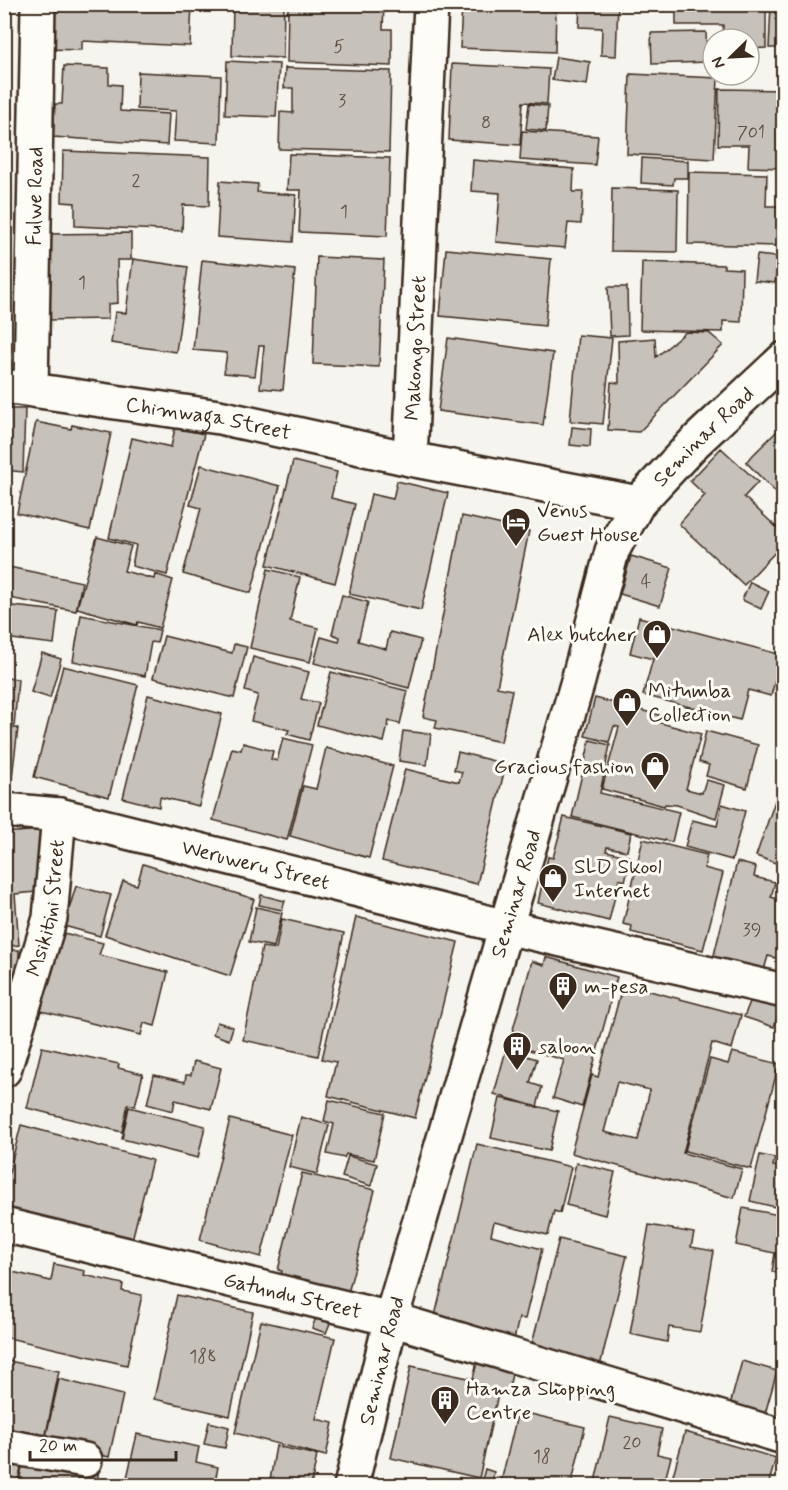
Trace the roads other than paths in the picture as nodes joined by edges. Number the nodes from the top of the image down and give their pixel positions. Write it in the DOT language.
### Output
graph roads {
  1 [pos="38,4"];
  2 [pos="431,4"];
  3 [pos="783,359"];
  4 [pos="18,387"];
  5 [pos="410,459"];
  6 [pos="638,503"];
  7 [pos="4,810"];
  8 [pos="59,815"];
  9 [pos="506,927"];
  10 [pos="783,991"];
  11 [pos="4,1070"];
  12 [pos="4,1225"];
  13 [pos="391,1319"];
  14 [pos="783,1437"];
  15 [pos="4,1446"];
  16 [pos="85,1460"];
  17 [pos="351,1485"];
  1 -- 4 [label="street, Fulwe Road"];
  2 -- 5 [label="street, Makongo Street"];
  3 -- 6 [label="street, Seminar Road"];
  4 -- 5 [label="street, Chimwaga Street"];
  5 -- 6 [label="street"];
  6 -- 9 [label="street, Seminar Road"];
  7 -- 8 [label="street, Weruweru Street"];
  8 -- 9 [label="street, Weruweru Street"];
  8 -- 11 [label="street, Msikitini Street"];
  9 -- 10 [label="street, Weruweru Street"];
  9 -- 13 [label="street, Seminar Road"];
  12 -- 13 [label="street, Gatundu Street"];
  13 -- 14 [label="street, Gatundu Street"];
  13 -- 17 [label="street, Seminar Road"];
  15 -- 16 [label="street"];
}
